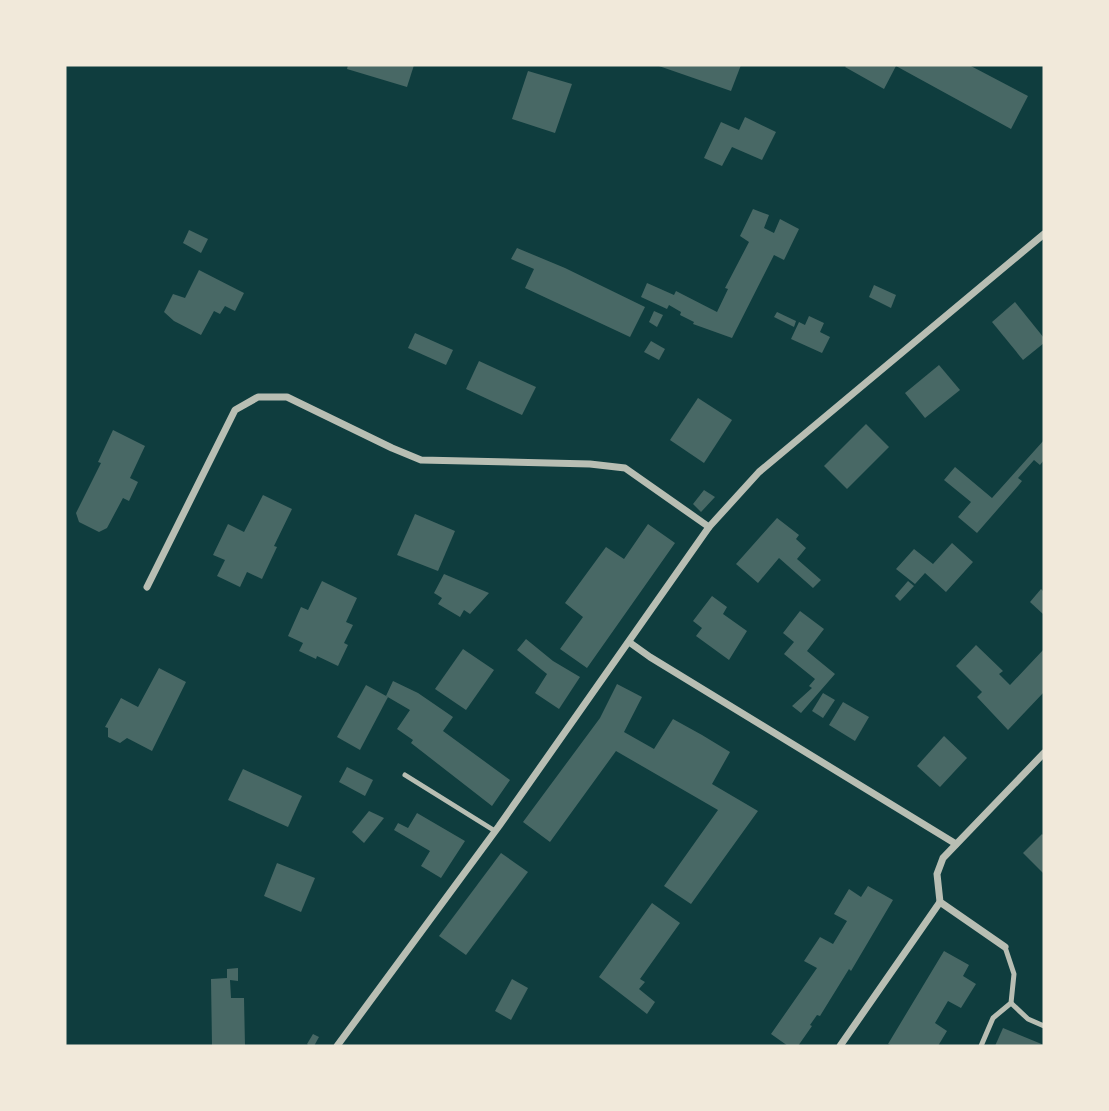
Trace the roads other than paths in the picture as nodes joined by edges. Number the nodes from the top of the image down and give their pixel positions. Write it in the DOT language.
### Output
graph roads {
  1 [pos="1044,234"];
  2 [pos="709,527"];
  3 [pos="148,587"];
  4 [pos="629,642"];
  5 [pos="1044,753"];
  6 [pos="405,775"];
  7 [pos="495,831"];
  8 [pos="956,844"];
  9 [pos="940,902"];
  10 [pos="1005,947"];
  11 [pos="1011,1003"];
  12 [pos="1044,1026"];
  13 [pos="337,1046"];
  14 [pos="840,1046"];
  15 [pos="981,1046"];
  1 -- 2 [label="street"];
  2 -- 3 [label="street"];
  2 -- 4 [label="street"];
  4 -- 7 [label="street"];
  4 -- 8 [label="street"];
  5 -- 8 [label="street"];
  6 -- 7 [label="lane"];
  7 -- 13 [label="street"];
  8 -- 9 [label="street"];
  9 -- 10 [label="street"];
  9 -- 14 [label="street"];
  10 -- 11 [label="lane"];
  11 -- 12 [label="lane"];
  11 -- 15 [label="lane"];
}
